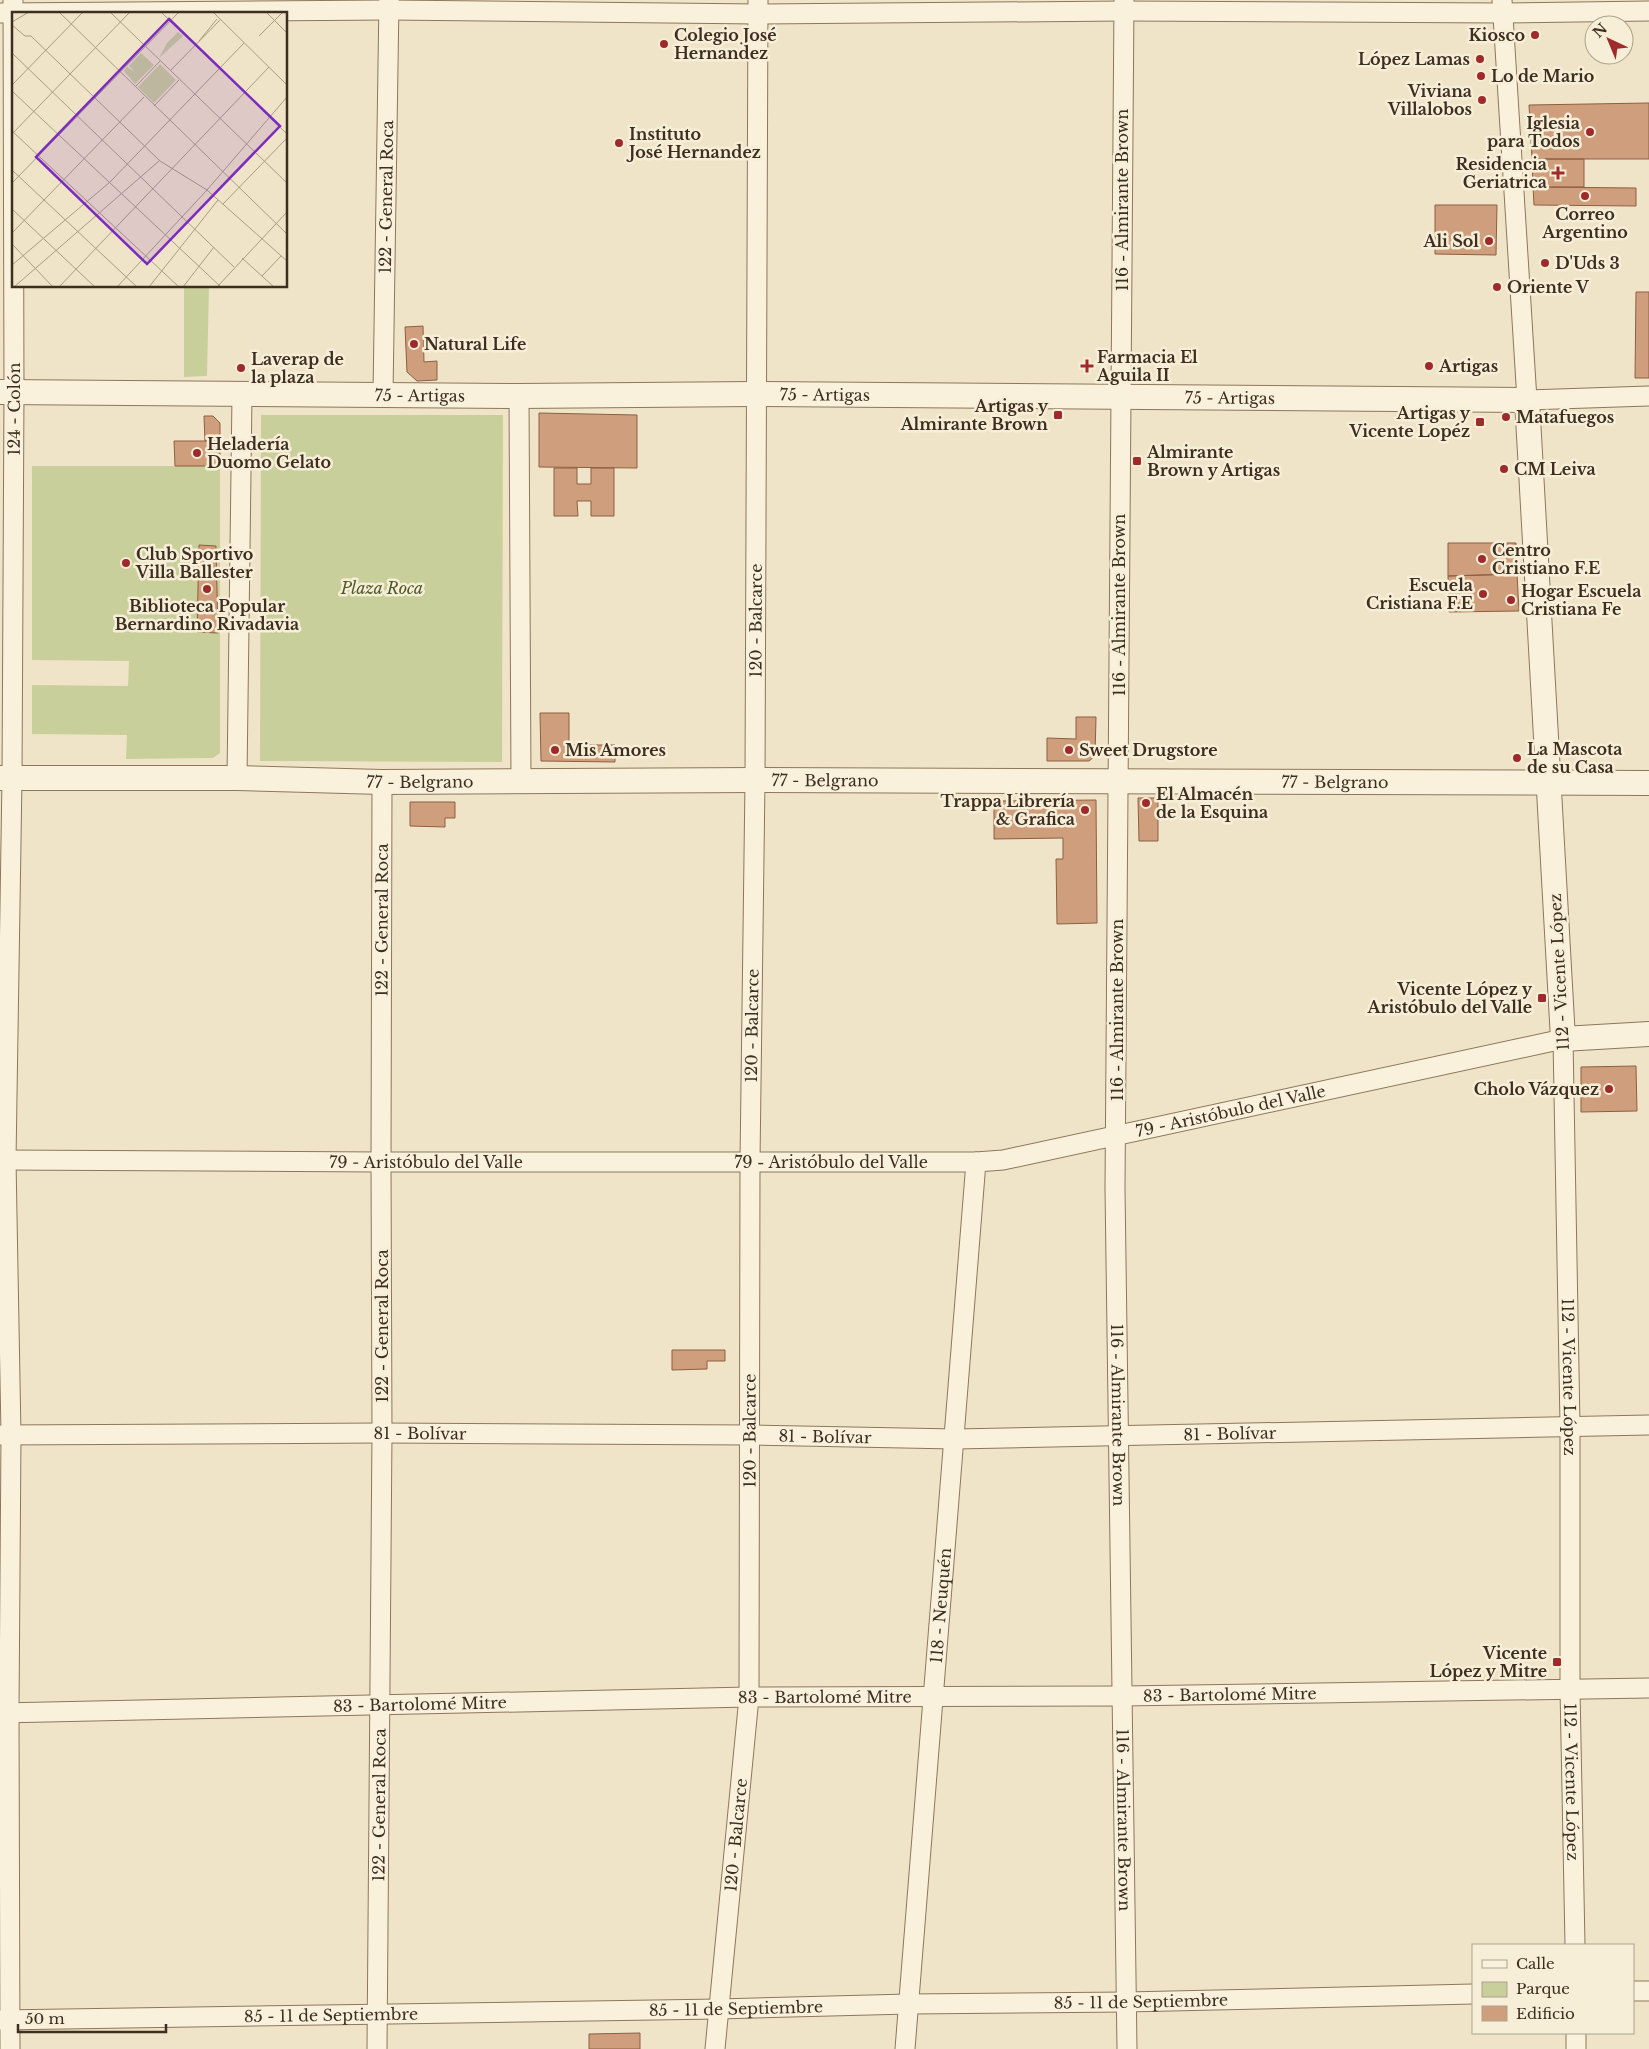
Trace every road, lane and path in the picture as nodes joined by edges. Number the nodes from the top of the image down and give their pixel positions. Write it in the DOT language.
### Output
graph roads {
  1 [pos="389,5"];
  2 [pos="1124,5"];
  3 [pos="758,7"];
  4 [pos="1502,7"];
  5 [pos="9,9"];
  6 [pos="1649,11"];
  7 [pos="7,392"];
  8 [pos="755,394"];
  9 [pos="242,395"];
  10 [pos="383,395"];
  11 [pos="520,396"];
  12 [pos="1121,396"];
  13 [pos="1649,396"];
  14 [pos="1527,400"];
  15 [pos="6,778"];
  16 [pos="237,778"];
  17 [pos="755,780"];
  18 [pos="382,782"];
  19 [pos="521,782"];
  20 [pos="1117,782"];
  21 [pos="1550,783"];
  22 [pos="1649,783"];
  23 [pos="1649,1034"];
  24 [pos="1563,1039"];
  25 [pos="1117,1136"];
  26 [pos="3,1160"];
  27 [pos="750,1161"];
  28 [pos="381,1162"];
  29 [pos="976,1162"];
  30 [pos="1570,1425"];
  31 [pos="1649,1425"];
  32 [pos="382,1433"];
  33 [pos="1118,1434"];
  34 [pos="6,1435"];
  35 [pos="750,1435"];
  36 [pos="955,1439"];
  37 [pos="1649,1688"];
  38 [pos="1570,1689"];
  39 [pos="1122,1696"];
  40 [pos="749,1697"];
  41 [pos="934,1697"];
  42 [pos="380,1706"];
  43 [pos="4,1713"];
  44 [pos="1575,1944"];
  45 [pos="1634,1991"];
  46 [pos="1649,1991"];
  47 [pos="1472,1994"];
  48 [pos="1126,2002"];
  49 [pos="909,2004"];
  50 [pos="719,2009"];
  51 [pos="377,2014"];
  52 [pos="5,2020"];
  53 [pos="1576,2034"];
  54 [pos="10,2049"];
  55 [pos="377,2049"];
  56 [pos="715,2049"];
  57 [pos="905,2049"];
  58 [pos="1127,2049"];
  59 [pos="1576,2049"];
  1 -- 3 [label="street"];
  1 -- 5 [label="street"];
  1 -- 10 [label="street, 122 - General Roca"];
  2 -- 3 [label="street"];
  2 -- 4 [label="street"];
  2 -- 12 [label="street, 116 - Almirante Brown"];
  3 -- 8 [label="street, 120 - Balcarce"];
  4 -- 6 [label="street"];
  4 -- 14 [label="street, 112 - Vicente López"];
  5 -- 7 [label="street, 124 - Colón"];
  7 -- 9 [label="street, 75 - Artigas"];
  7 -- 15 [label="street, 124 - Colón"];
  8 -- 11 [label="street, 75 - Artigas"];
  8 -- 12 [label="street, 75 - Artigas"];
  8 -- 17 [label="street, 120 - Balcarce"];
  9 -- 10 [label="street, 75 - Artigas"];
  9 -- 16 [label="street"];
  10 -- 11 [label="street, 75 - Artigas"];
  11 -- 19 [label="street"];
  12 -- 14 [label="street, 75 - Artigas"];
  12 -- 20 [label="street, 116 - Almirante Brown"];
  13 -- 14 [label="street, 75 - Artigas"];
  14 -- 21 [label="street, 112 - Vicente López"];
  15 -- 16 [label="street, 77 - Belgrano"];
  15 -- 26 [label="street, 124 - Colón"];
  16 -- 18 [label="street, 77 - Belgrano"];
  17 -- 19 [label="street, 77 - Belgrano"];
  17 -- 20 [label="street, 77 - Belgrano"];
  17 -- 27 [label="street, 120 - Balcarce"];
  18 -- 19 [label="street, 77 - Belgrano"];
  18 -- 28 [label="street, 122 - General Roca"];
  20 -- 21 [label="street, 77 - Belgrano"];
  20 -- 25 [label="street, 116 - Almirante Brown"];
  21 -- 22 [label="street, 77 - Belgrano"];
  21 -- 24 [label="street, 112 - Vicente López"];
  23 -- 24 [label="street, 79 - Aristóbulo del Valle"];
  24 -- 25 [label="street, 79 - Aristóbulo del Valle"];
  24 -- 30 [label="street, 112 - Vicente López"];
  25 -- 29 [label="street, 79 - Aristóbulo del Valle"];
  25 -- 33 [label="street, 116 - Almirante Brown"];
  26 -- 28 [label="street, 79 - Aristóbulo del Valle"];
  26 -- 34 [label="street, 124 - Colón"];
  27 -- 28 [label="street, 79 - Aristóbulo del Valle"];
  27 -- 29 [label="street, 79 - Aristóbulo del Valle"];
  27 -- 35 [label="street, 120 - Balcarce"];
  28 -- 32 [label="street, 122 - General Roca"];
  29 -- 36 [label="street, 118 - Neuquén"];
  30 -- 31 [label="street, 81 - Bolívar"];
  30 -- 33 [label="street, 81 - Bolívar"];
  30 -- 38 [label="street, 112 - Vicente López"];
  32 -- 34 [label="street, 81 - Bolívar"];
  32 -- 35 [label="street, 81 - Bolívar"];
  32 -- 42 [label="street, 122 - General Roca"];
  33 -- 36 [label="street, 81 - Bolívar"];
  33 -- 39 [label="street, 116 - Almirante Brown"];
  34 -- 43 [label="street, 124 - Colón"];
  35 -- 36 [label="street, 81 - Bolívar"];
  35 -- 40 [label="street, 120 - Balcarce"];
  36 -- 41 [label="street, 118 - Neuquén"];
  37 -- 38 [label="street, 83 - Bartolomé Mitre"];
  38 -- 39 [label="street, 83 - Bartolomé Mitre"];
  38 -- 44 [label="street, 112 - Vicente López"];
  39 -- 41 [label="street, 83 - Bartolomé Mitre"];
  39 -- 48 [label="street, 116 - Almirante Brown"];
  40 -- 41 [label="street, 83 - Bartolomé Mitre"];
  40 -- 42 [label="street, 83 - Bartolomé Mitre"];
  40 -- 50 [label="street, 120 - Balcarce"];
  41 -- 49 [label="street, 118 - Neuquén"];
  42 -- 43 [label="street, 83 - Bartolomé Mitre"];
  42 -- 51 [label="street, 122 - General Roca"];
  43 -- 52 [label="street, 124 - Colón"];
  45 -- 46 [label="street"];
  47 -- 48 [label="street, 85 - 11 de Septiembre"];
  48 -- 49 [label="street, 85 - 11 de Septiembre"];
  48 -- 58 [label="street, 116 - Almirante Brown"];
  49 -- 50 [label="street, 85 - 11 de Septiembre"];
  49 -- 57 [label="street, 118 - Neuquén"];
  50 -- 51 [label="street, 85 - 11 de Septiembre"];
  50 -- 56 [label="street, 120 - Balcarce"];
  51 -- 52 [label="street, 85 - 11 de Septiembre"];
  51 -- 55 [label="street, 122 - General Roca"];
  52 -- 54 [label="street, 124 - Colón"];
  53 -- 59 [label="street"];
}
